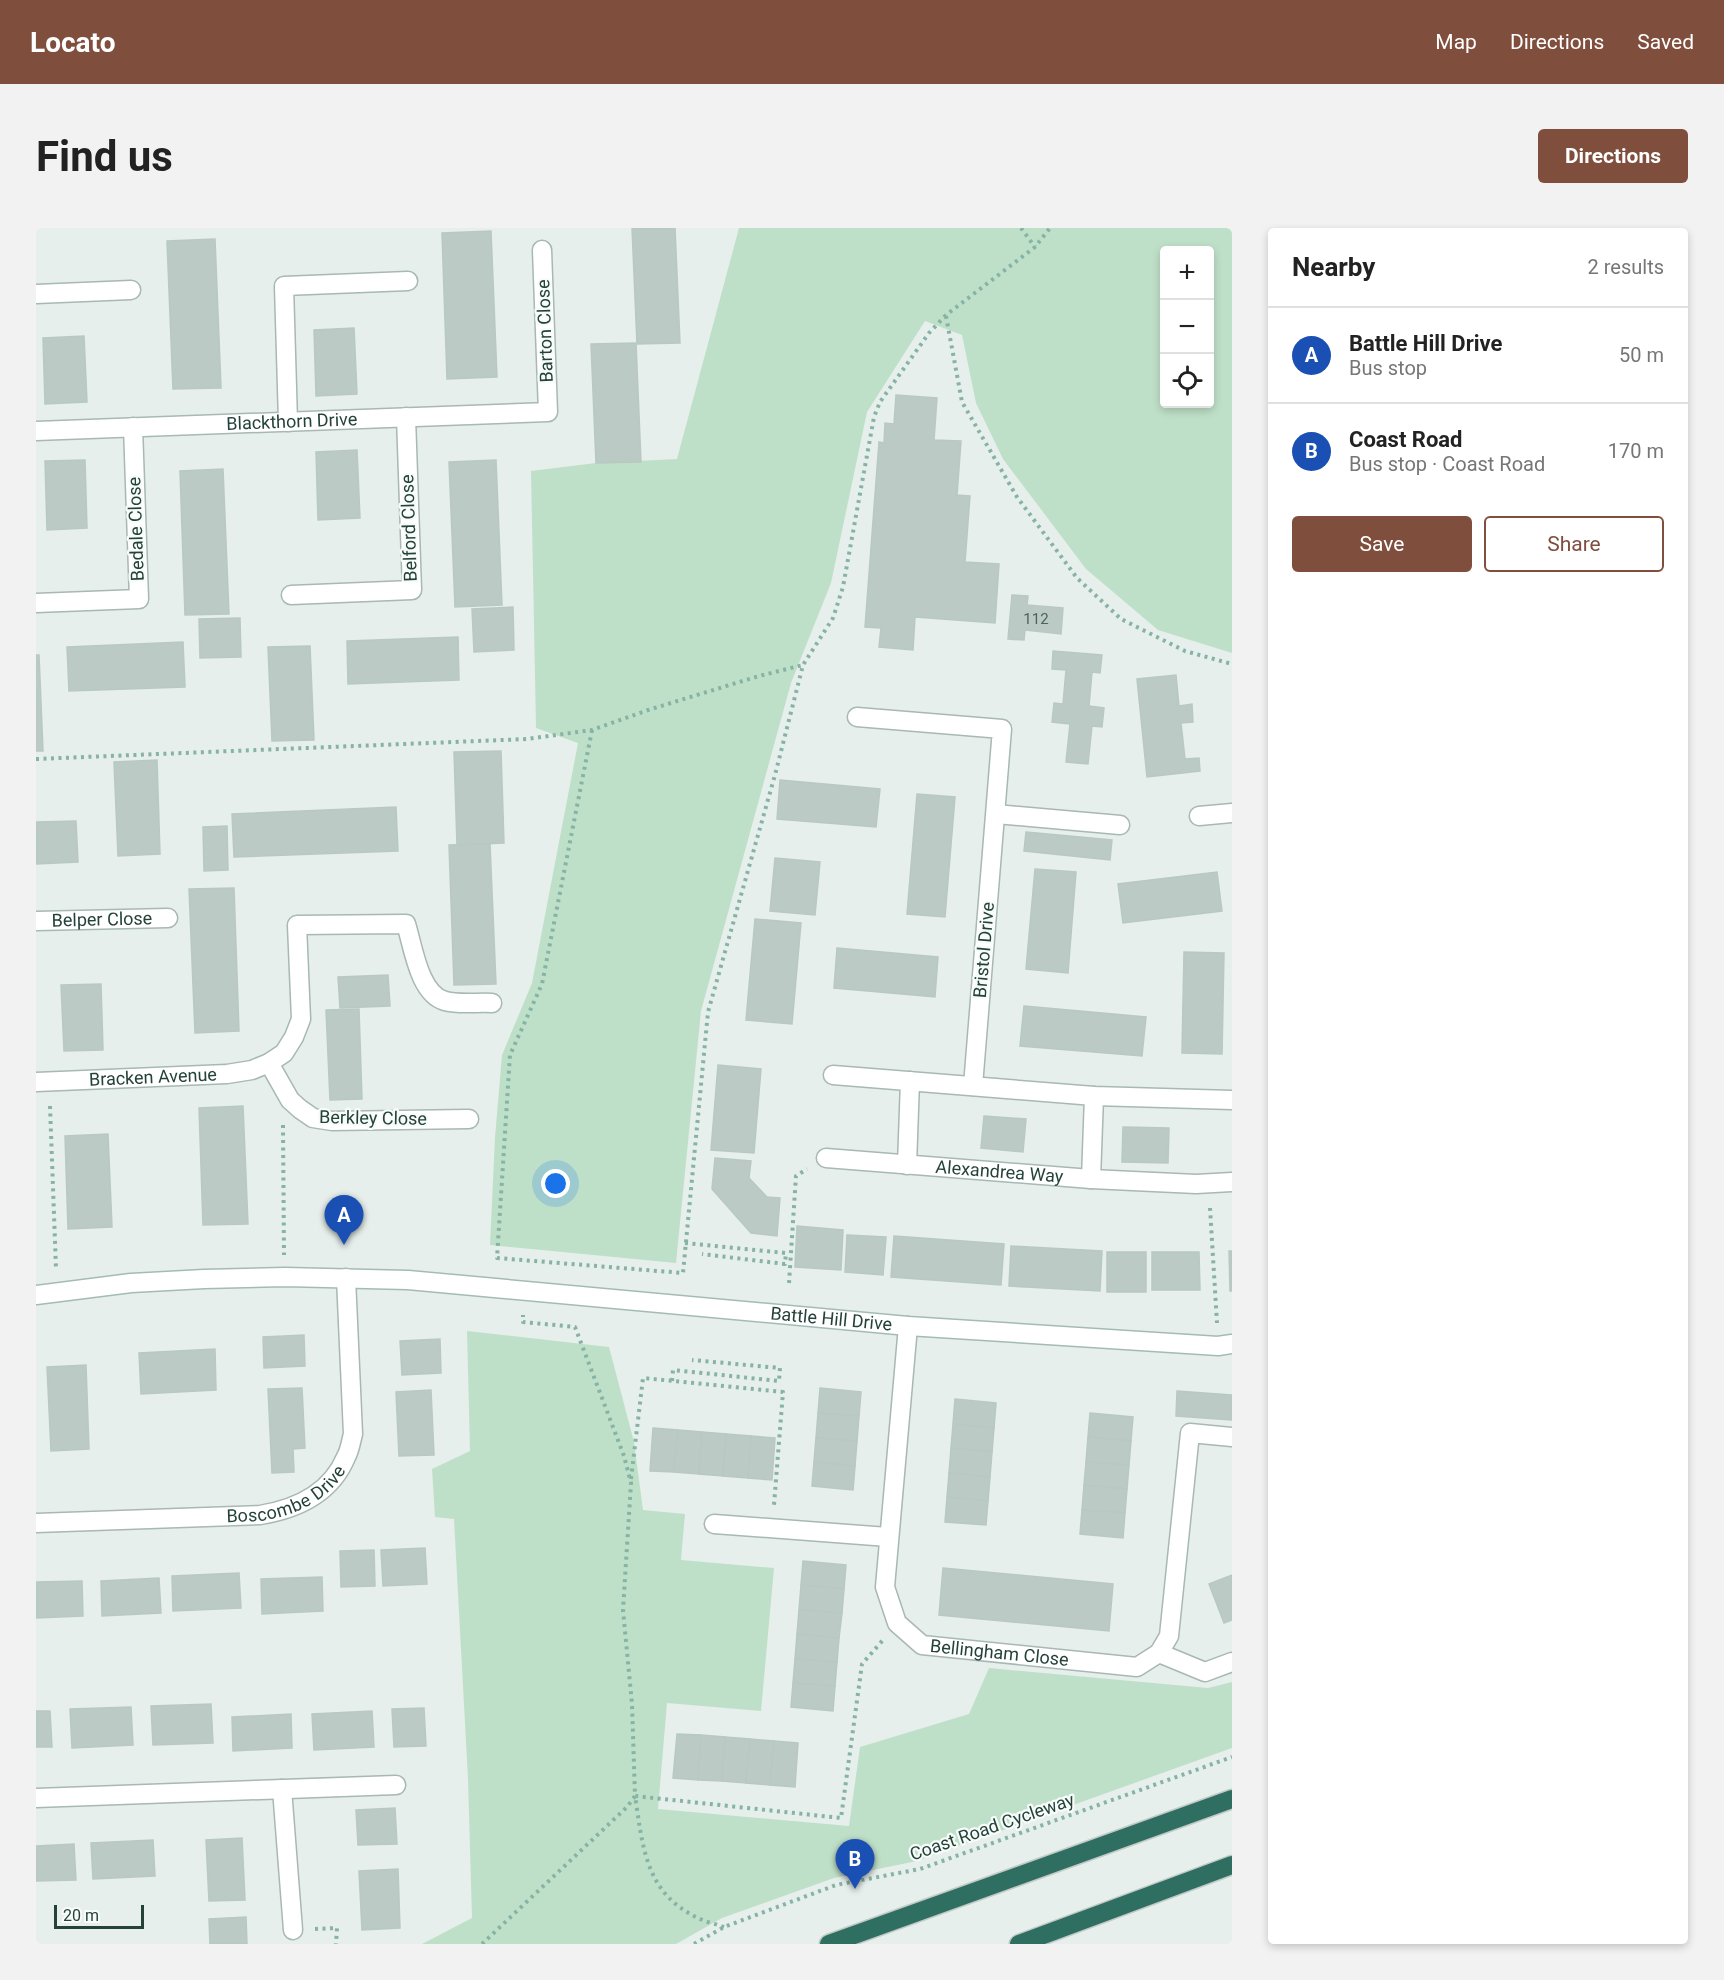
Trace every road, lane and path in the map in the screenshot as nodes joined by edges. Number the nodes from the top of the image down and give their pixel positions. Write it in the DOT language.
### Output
graph roads {
  1 [pos="1021,228"];
  2 [pos="1050,228"];
  3 [pos="1035,247"];
  4 [pos="542,250"];
  5 [pos="408,281"];
  6 [pos="131,290"];
  7 [pos="36,294"];
  8 [pos="946,315"];
  9 [pos="548,412"];
  10 [pos="406,417"];
  11 [pos="288,422"];
  12 [pos="133,427"];
  13 [pos="36,431"];
  14 [pos="291,594"];
  15 [pos="36,603"];
  16 [pos="1232,664"];
  17 [pos="803,665"];
  18 [pos="857,717"];
  19 [pos="592,730"];
  20 [pos="36,759"];
  21 [pos="1232,813"];
  22 [pos="996,814"];
  23 [pos="1199,816"];
  24 [pos="1120,825"];
  25 [pos="168,918"];
  26 [pos="36,921"];
  27 [pos="492,1003"];
  28 [pos="269,1063"];
  29 [pos="833,1075"];
  30 [pos="43,1081"];
  31 [pos="910,1081"];
  32 [pos="973,1086"];
  33 [pos="1094,1096"];
  34 [pos="290,1100"];
  35 [pos="1232,1100"];
  36 [pos="469,1119"];
  37 [pos="826,1158"];
  38 [pos="907,1165"];
  39 [pos="796,1176"];
  40 [pos="1091,1179"];
  41 [pos="1232,1182"];
  42 [pos="1209,1183"];
  43 [pos="685,1243"];
  44 [pos="702,1254"];
  45 [pos="285,1277"];
  46 [pos="346,1278"];
  47 [pos="789,1282"];
  48 [pos="522,1290"];
  49 [pos="57,1292"];
  50 [pos="36,1295"];
  51 [pos="908,1326"];
  52 [pos="1225,1345"];
  53 [pos="692,1360"];
  54 [pos="672,1381"];
  55 [pos="1232,1437"];
  56 [pos="631,1482"];
  57 [pos="36,1523"];
  58 [pos="714,1524"];
  59 [pos="772,1528"];
  60 [pos="888,1537"];
  61 [pos="897,1623"];
  62 [pos="1159,1653"];
  63 [pos="1232,1662"];
  64 [pos="1232,1757"];
  65 [pos="396,1785"];
  66 [pos="282,1790"];
  67 [pos="635,1796"];
  68 [pos="36,1798"];
  69 [pos="1232,1799"];
  70 [pos="1232,1865"];
  71 [pos="724,1927"];
  72 [pos="293,1930"];
  73 [pos="336,1944"];
  74 [pos="482,1944"];
  75 [pos="694,1944"];
  76 [pos="829,1944"];
  77 [pos="1019,1944"];
  1 -- 3 [label="path"];
  2 -- 3 [label="path"];
  3 -- 8 [label="path"];
  4 -- 9 [label="street, Barton Close"];
  5 -- 11 [label="street"];
  6 -- 7 [label="street"];
  8 -- 16 [label="path"];
  8 -- 17 [label="path"];
  9 -- 10 [label="street, Blackthorn Drive"];
  10 -- 11 [label="street, Blackthorn Drive"];
  10 -- 14 [label="street, Belford Close"];
  11 -- 12 [label="street, Blackthorn Drive"];
  12 -- 13 [label="street, Blackthorn Drive"];
  12 -- 15 [label="street, Bedale Close"];
  17 -- 19 [label="path"];
  17 -- 43 [label="path"];
  18 -- 22 [label="street, Bristol Drive"];
  19 -- 20 [label="path"];
  19 -- 43 [label="path"];
  21 -- 23 [label="street"];
  22 -- 24 [label="street"];
  22 -- 32 [label="street, Bristol Drive"];
  25 -- 26 [label="street, Belper Close"];
  27 -- 28 [label="street"];
  28 -- 30 [label="street, Bracken Avenue"];
  28 -- 34 [label="street, Berkley Close"];
  29 -- 31 [label="street"];
  30 -- 49 [label="path"];
  31 -- 32 [label="street"];
  31 -- 38 [label="street"];
  32 -- 33 [label="street"];
  33 -- 35 [label="street"];
  33 -- 40 [label="street"];
  34 -- 36 [label="street, Berkley Close"];
  34 -- 45 [label="path"];
  37 -- 38 [label="street, Alexandrea Way"];
  38 -- 40 [label="street, Alexandrea Way"];
  39 -- 47 [label="path"];
  40 -- 42 [label="street, Alexandrea Way"];
  41 -- 42 [label="street, Alexandrea Way"];
  42 -- 52 [label="path"];
  43 -- 44 [label="path"];
  45 -- 46 [label="street, Battle Hill Drive"];
  45 -- 49 [label="street, Battle Hill Drive"];
  46 -- 48 [label="street, Battle Hill Drive"];
  46 -- 57 [label="street, Boscombe Drive"];
  48 -- 51 [label="street, Battle Hill Drive"];
  48 -- 56 [label="path"];
  49 -- 50 [label="street, Battle Hill Drive"];
  51 -- 52 [label="street, Battle Hill Drive"];
  51 -- 60 [label="street"];
  53 -- 54 [label="path"];
  54 -- 56 [label="path"];
  54 -- 59 [label="path"];
  55 -- 62 [label="street"];
  56 -- 67 [label="path"];
  58 -- 59 [label="street"];
  59 -- 60 [label="street"];
  60 -- 61 [label="street"];
  61 -- 62 [label="street, Bellingham Close"];
  61 -- 67 [label="path"];
  62 -- 63 [label="street"];
  64 -- 71 [label="path, Coast Road Cycleway"];
  65 -- 66 [label="street"];
  66 -- 68 [label="street"];
  66 -- 72 [label="street"];
  67 -- 71 [label="path"];
  67 -- 74 [label="path"];
  69 -- 76 [label="highway"];
  70 -- 77 [label="highway"];
  71 -- 75 [label="path, Coast Road Cycleway"];
  72 -- 73 [label="path"];
}
